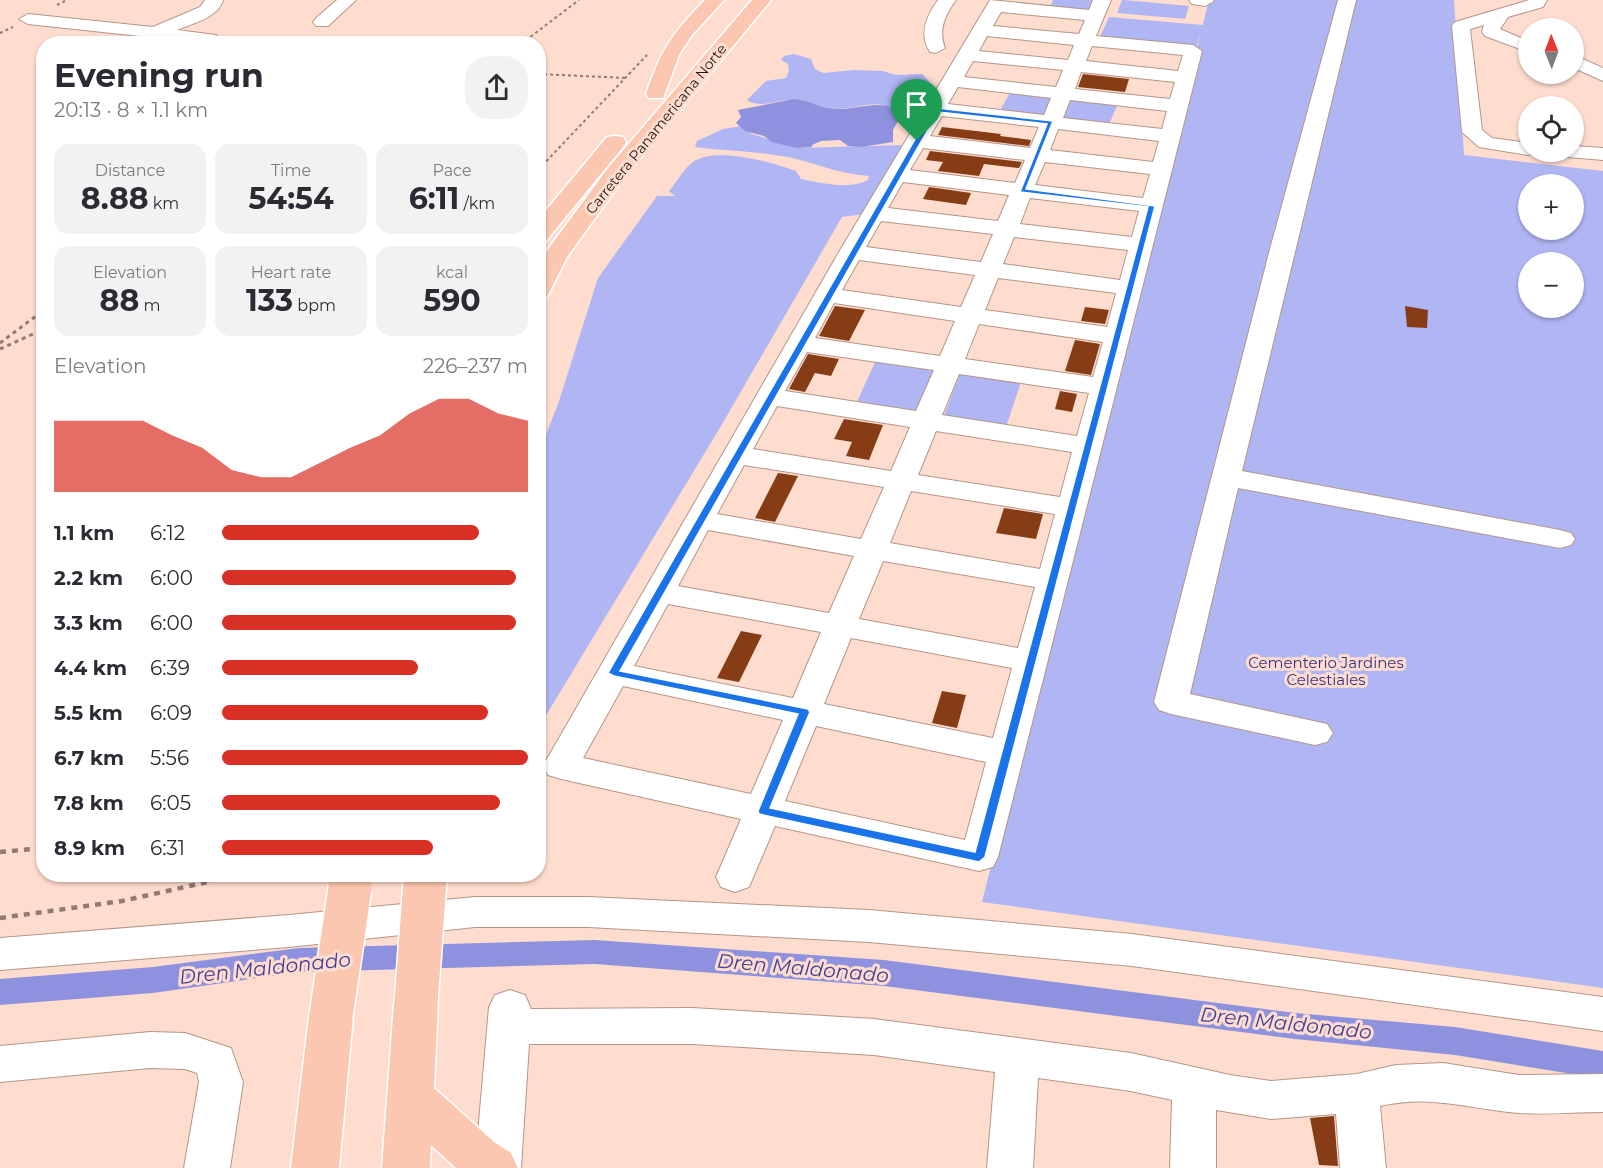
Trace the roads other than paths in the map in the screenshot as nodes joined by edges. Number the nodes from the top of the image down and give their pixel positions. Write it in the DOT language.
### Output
graph roads {
  1 [pos="214,0"];
  2 [pos="347,0"];
  3 [pos="715,0"];
  4 [pos="738,0"];
  5 [pos="762,0"];
  6 [pos="947,0"];
  7 [pos="1198,0"];
  8 [pos="1347,0"];
  9 [pos="1205,1"];
  10 [pos="997,3"];
  11 [pos="1538,8"];
  12 [pos="1496,14"];
  13 [pos="28,19"];
  14 [pos="1094,19"];
  15 [pos="322,22"];
  16 [pos="981,30"];
  17 [pos="154,33"];
  18 [pos="182,36"];
  19 [pos="1518,43"];
  20 [pos="936,48"];
  21 [pos="967,55"];
  22 [pos="1074,66"];
  23 [pos="1584,66"];
  24 [pos="1603,75"];
  25 [pos="1186,77"];
  26 [pos="952,81"];
  27 [pos="1063,93"];
  28 [pos="656,94"];
  29 [pos="1179,106"];
  30 [pos="936,110"];
  31 [pos="641,111"];
  32 [pos="1050,122"];
  33 [pos="627,128"];
  34 [pos="1172,136"];
  35 [pos="917,141"];
  36 [pos="1518,148"];
  37 [pos="1584,153"];
  38 [pos="1037,154"];
  39 [pos="1603,154"];
  40 [pos="1162,169"];
  41 [pos="896,175"];
  42 [pos="1022,190"];
  43 [pos="1152,206"];
  44 [pos="874,213"];
  45 [pos="546,226"];
  46 [pos="1006,229"];
  47 [pos="1141,245"];
  48 [pos="851,252"];
  49 [pos="989,270"];
  50 [pos="546,276"];
  51 [pos="1130,288"];
  52 [pos="826,295"];
  53 [pos="970,315"];
  54 [pos="1117,336"];
  55 [pos="799,343"];
  56 [pos="949,365"];
  57 [pos="1104,387"];
  58 [pos="769,397"];
  59 [pos="926,421"];
  60 [pos="1088,446"];
  61 [pos="736,455"];
  62 [pos="1225,477"];
  63 [pos="900,481"];
  64 [pos="1072,508"];
  65 [pos="700,520"];
  66 [pos="1560,539"];
  67 [pos="872,550"];
  68 [pos="1053,581"];
  69 [pos="659,592"];
  70 [pos="840,626"];
  71 [pos="1032,661"];
  72 [pos="614,673"];
  73 [pos="804,712"];
  74 [pos="1315,733"];
  75 [pos="1008,754"];
  76 [pos="763,811"];
  77 [pos="735,878"];
  78 [pos="351,882"];
  79 [pos="425,882"];
  80 [pos="0,954"];
  81 [pos="1603,1014"];
  82 [pos="1018,1055"];
  83 [pos="0,1064"];
  84 [pos="1194,1086"];
  85 [pos="1357,1093"];
  86 [pos="1603,1093"];
  87 [pos="409,1095"];
  88 [pos="207,1168"];
  89 [pos="315,1168"];
  90 [pos="406,1168"];
  91 [pos="496,1168"];
  92 [pos="1010,1168"];
  93 [pos="1193,1168"];
  94 [pos="1363,1168"];
  1 -- 17 [label="street"];
  2 -- 15 [label="street"];
  3 -- 28 [label="highway"];
  4 -- 28 [label="highway, Carretera Panamericana Norte"];
  5 -- 50 [label="highway, Carretera Panamericana Norte"];
  6 -- 20 [label="street"];
  7 -- 9 [label="street"];
  8 -- 62 [label="street"];
  10 -- 14 [label="street"];
  10 -- 16 [label="street"];
  11 -- 12 [label="street"];
  12 -- 19 [label="street"];
  12 -- 36 [label="street"];
  13 -- 17 [label="street"];
  14 -- 16 [label="street"];
  14 -- 22 [label="street"];
  14 -- 25 [label="street"];
  16 -- 21 [label="street"];
  17 -- 18 [label="street"];
  21 -- 22 [label="street"];
  21 -- 26 [label="street"];
  22 -- 25 [label="street"];
  22 -- 27 [label="street"];
  23 -- 24 [label="street"];
  25 -- 29 [label="street"];
  26 -- 27 [label="street"];
  26 -- 30 [label="street"];
  27 -- 29 [label="street"];
  27 -- 32 [label="street"];
  28 -- 31 [label="highway, Carretera Panamericana Norte"];
  29 -- 34 [label="street"];
  30 -- 32 [label="street"];
  30 -- 35 [label="street"];
  32 -- 34 [label="street"];
  32 -- 38 [label="street"];
  33 -- 45 [label="highway, Carretera Panamericana Norte"];
  34 -- 40 [label="street"];
  35 -- 38 [label="street"];
  35 -- 41 [label="street"];
  37 -- 39 [label="street"];
  38 -- 40 [label="street"];
  38 -- 42 [label="street"];
  40 -- 43 [label="street"];
  41 -- 42 [label="street"];
  41 -- 44 [label="street"];
  42 -- 43 [label="street"];
  42 -- 46 [label="street"];
  43 -- 47 [label="street"];
  44 -- 46 [label="street"];
  44 -- 48 [label="street"];
  46 -- 47 [label="street"];
  46 -- 49 [label="street"];
  47 -- 51 [label="street"];
  48 -- 49 [label="street"];
  48 -- 52 [label="street"];
  49 -- 51 [label="street"];
  49 -- 53 [label="street"];
  51 -- 54 [label="street"];
  52 -- 53 [label="street"];
  52 -- 55 [label="street"];
  53 -- 54 [label="street"];
  53 -- 56 [label="street"];
  54 -- 57 [label="street"];
  55 -- 56 [label="street"];
  55 -- 58 [label="street"];
  56 -- 57 [label="street"];
  56 -- 59 [label="street"];
  57 -- 60 [label="street"];
  58 -- 59 [label="street"];
  58 -- 61 [label="street"];
  59 -- 60 [label="street"];
  59 -- 63 [label="street"];
  60 -- 64 [label="street"];
  61 -- 63 [label="street"];
  61 -- 65 [label="street"];
  62 -- 66 [label="street"];
  62 -- 74 [label="street"];
  63 -- 64 [label="street"];
  63 -- 67 [label="street"];
  64 -- 68 [label="street"];
  65 -- 67 [label="street"];
  65 -- 69 [label="street"];
  67 -- 68 [label="street"];
  67 -- 70 [label="street"];
  68 -- 71 [label="street"];
  69 -- 70 [label="street"];
  69 -- 72 [label="street"];
  70 -- 71 [label="street"];
  70 -- 73 [label="street"];
  71 -- 75 [label="street"];
  72 -- 73 [label="street"];
  72 -- 76 [label="street"];
  73 -- 75 [label="street"];
  73 -- 76 [label="street"];
  75 -- 76 [label="street"];
  76 -- 77 [label="street"];
  78 -- 89 [label="highway, bridge"];
  79 -- 87 [label="highway, bridge"];
  80 -- 81 [label="street"];
  82 -- 84 [label="street"];
  82 -- 91 [label="street"];
  82 -- 92 [label="street"];
  83 -- 88 [label="street"];
  84 -- 85 [label="street"];
  84 -- 93 [label="street"];
  85 -- 86 [label="street"];
  85 -- 94 [label="street"];
  87 -- 90 [label="highway"];
  87 -- 91 [label="highway"];
}
